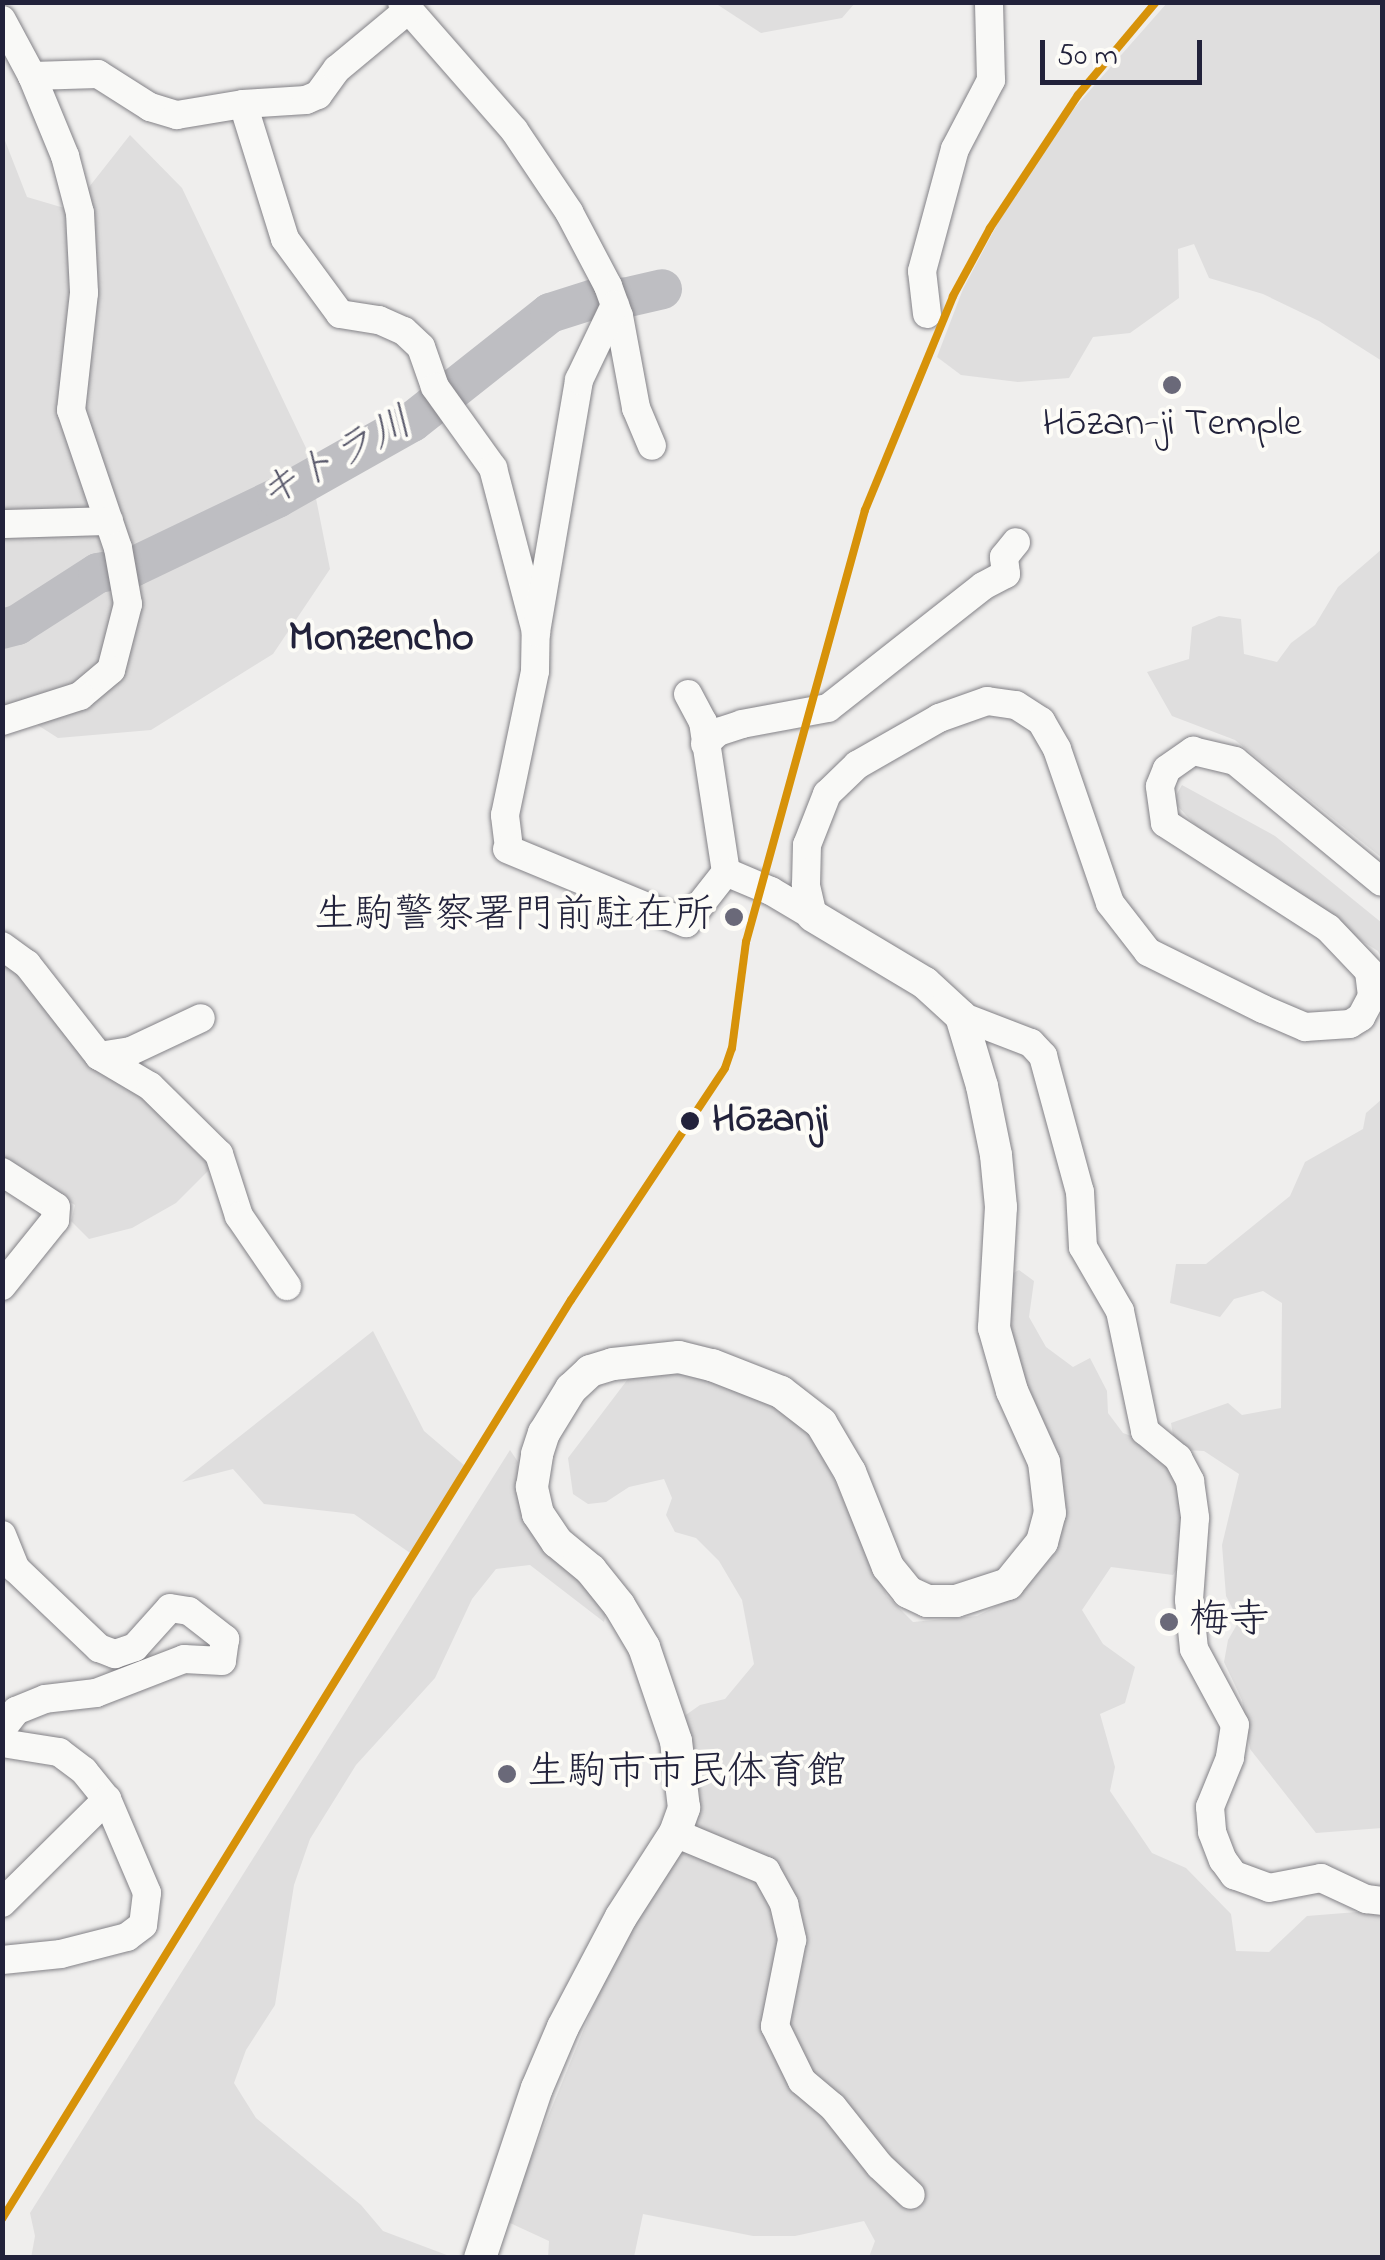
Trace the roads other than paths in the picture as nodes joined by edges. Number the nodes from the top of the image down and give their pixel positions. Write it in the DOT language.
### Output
graph roads {
  1 [pos="989,2"];
  2 [pos="405,6"];
  3 [pos="2,20"];
  4 [pos="32,76"];
  5 [pos="243,104"];
  6 [pos="612,298"];
  7 [pos="927,314"];
  8 [pos="652,446"];
  9 [pos="109,521"];
  10 [pos="2,524"];
  11 [pos="1016,542"];
  12 [pos="536,632"];
  13 [pos="688,694"];
  14 [pos="2,721"];
  15 [pos="704,744"];
  16 [pos="726,872"];
  17 [pos="1382,882"];
  18 [pos="813,916"];
  19 [pos="2,946"];
  20 [pos="961,1016"];
  21 [pos="201,1018"];
  22 [pos="100,1056"];
  23 [pos="2,1172"];
  24 [pos="2,1286"];
  25 [pos="287,1286"];
  26 [pos="2,1535"];
  27 [pos="2,1729"];
  28 [pos="2,1743"];
  29 [pos="108,1799"];
  30 [pos="675,1833"];
  31 [pos="1382,1901"];
  32 [pos="2,1903"];
  33 [pos="2,1960"];
  34 [pos="911,2194"];
  35 [pos="480,2258"];
  1 -- 7 [label="street"];
  2 -- 5 [label="street"];
  2 -- 6 [label="street"];
  3 -- 4 [label="street"];
  4 -- 5 [label="street"];
  4 -- 9 [label="street"];
  5 -- 12 [label="street"];
  6 -- 8 [label="street"];
  6 -- 12 [label="street"];
  9 -- 10 [label="street"];
  9 -- 14 [label="street"];
  11 -- 15 [label="street"];
  12 -- 16 [label="street"];
  13 -- 15 [label="street"];
  15 -- 16 [label="street"];
  16 -- 18 [label="street"];
  17 -- 18 [label="street"];
  18 -- 20 [label="main road"];
  19 -- 22 [label="street"];
  20 -- 30 [label="main road"];
  20 -- 31 [label="street"];
  21 -- 22 [label="street"];
  22 -- 25 [label="street"];
  23 -- 24 [label="street"];
  26 -- 27 [label="street"];
  28 -- 29 [label="street"];
  29 -- 32 [label="street"];
  29 -- 33 [label="street"];
  30 -- 34 [label="street"];
  30 -- 35 [label="main road"];
}
